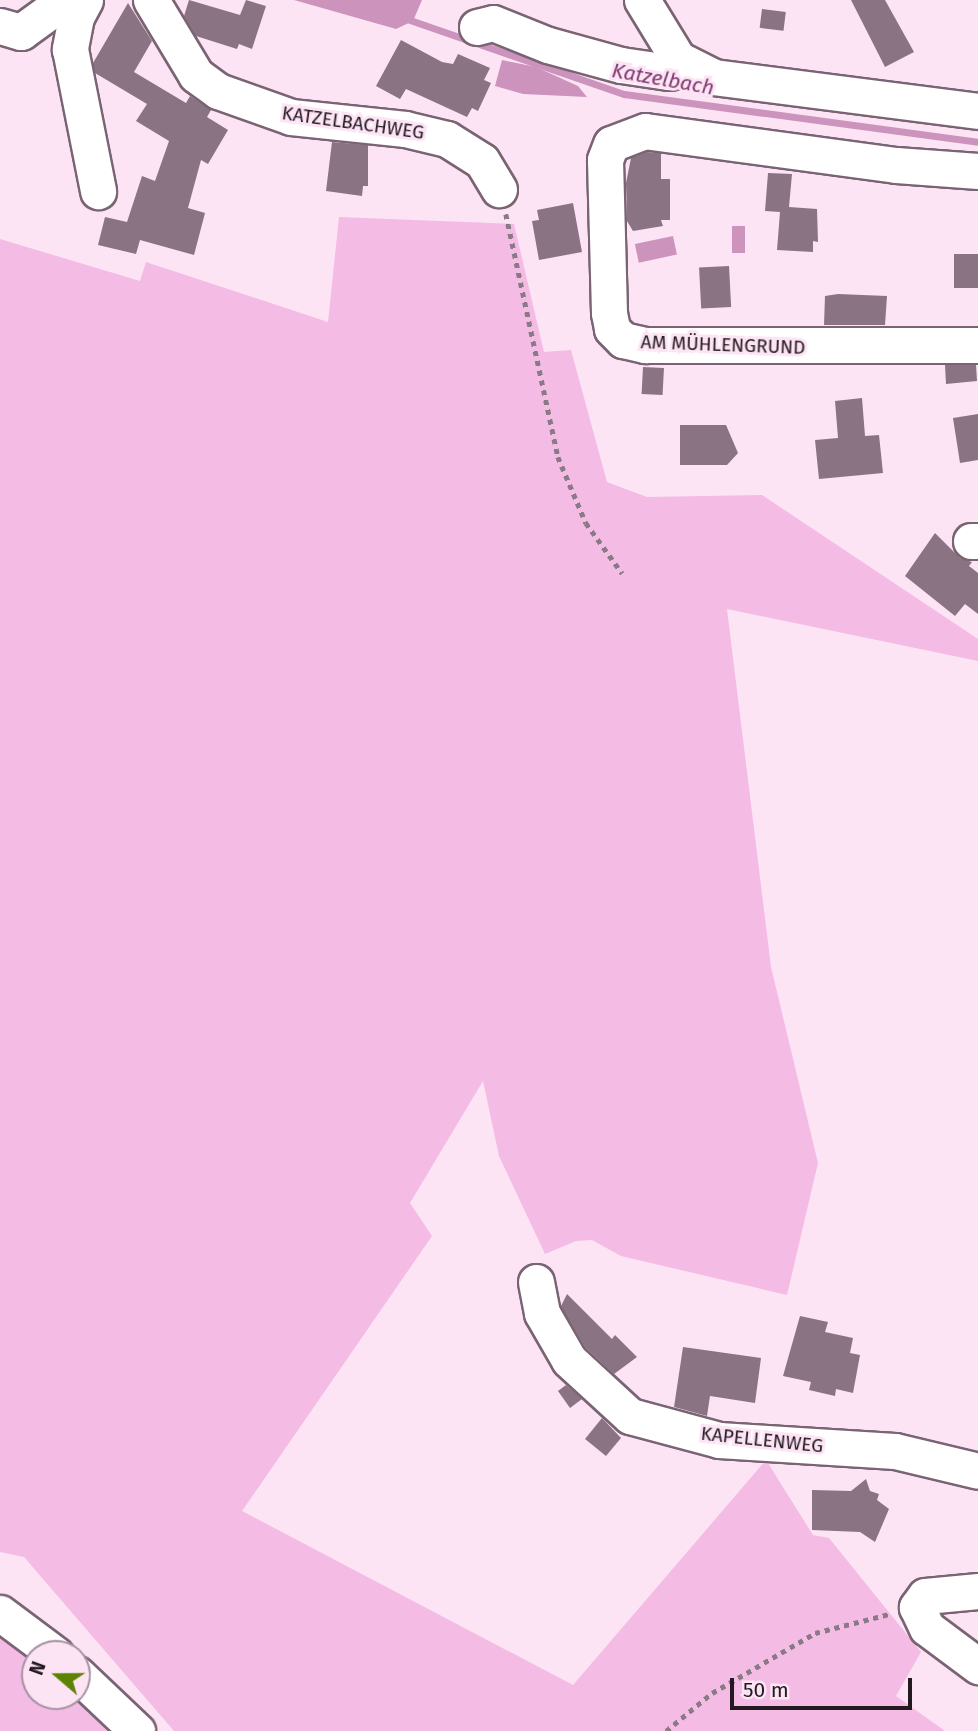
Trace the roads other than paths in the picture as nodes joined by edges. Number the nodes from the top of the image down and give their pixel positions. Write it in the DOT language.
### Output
graph roads {
  1 [pos="65,0"];
  2 [pos="85,0"];
  3 [pos="151,0"];
  4 [pos="642,0"];
  5 [pos="0,26"];
  6 [pos="477,27"];
  7 [pos="691,67"];
  8 [pos="978,111"];
  9 [pos="978,171"];
  10 [pos="499,189"];
  11 [pos="98,191"];
  12 [pos="978,345"];
  13 [pos="536,1282"];
  14 [pos="978,1471"];
  15 [pos="978,1591"];
  16 [pos="0,1613"];
  17 [pos="36,1640"];
  18 [pos="978,1667"];
  19 [pos="91,1687"];
  20 [pos="137,1731"];
  1 -- 5 [label="street"];
  2 -- 11 [label="street"];
  3 -- 10 [label="street, KATZELBACHWEG"];
  4 -- 7 [label="street"];
  6 -- 7 [label="street"];
  7 -- 8 [label="street"];
  9 -- 12 [label="street, AM MÜHLENGRUND"];
  13 -- 14 [label="street, KAPELLENWEG"];
  15 -- 18 [label="street"];
  16 -- 17 [label="street"];
  19 -- 20 [label="street"];
}
